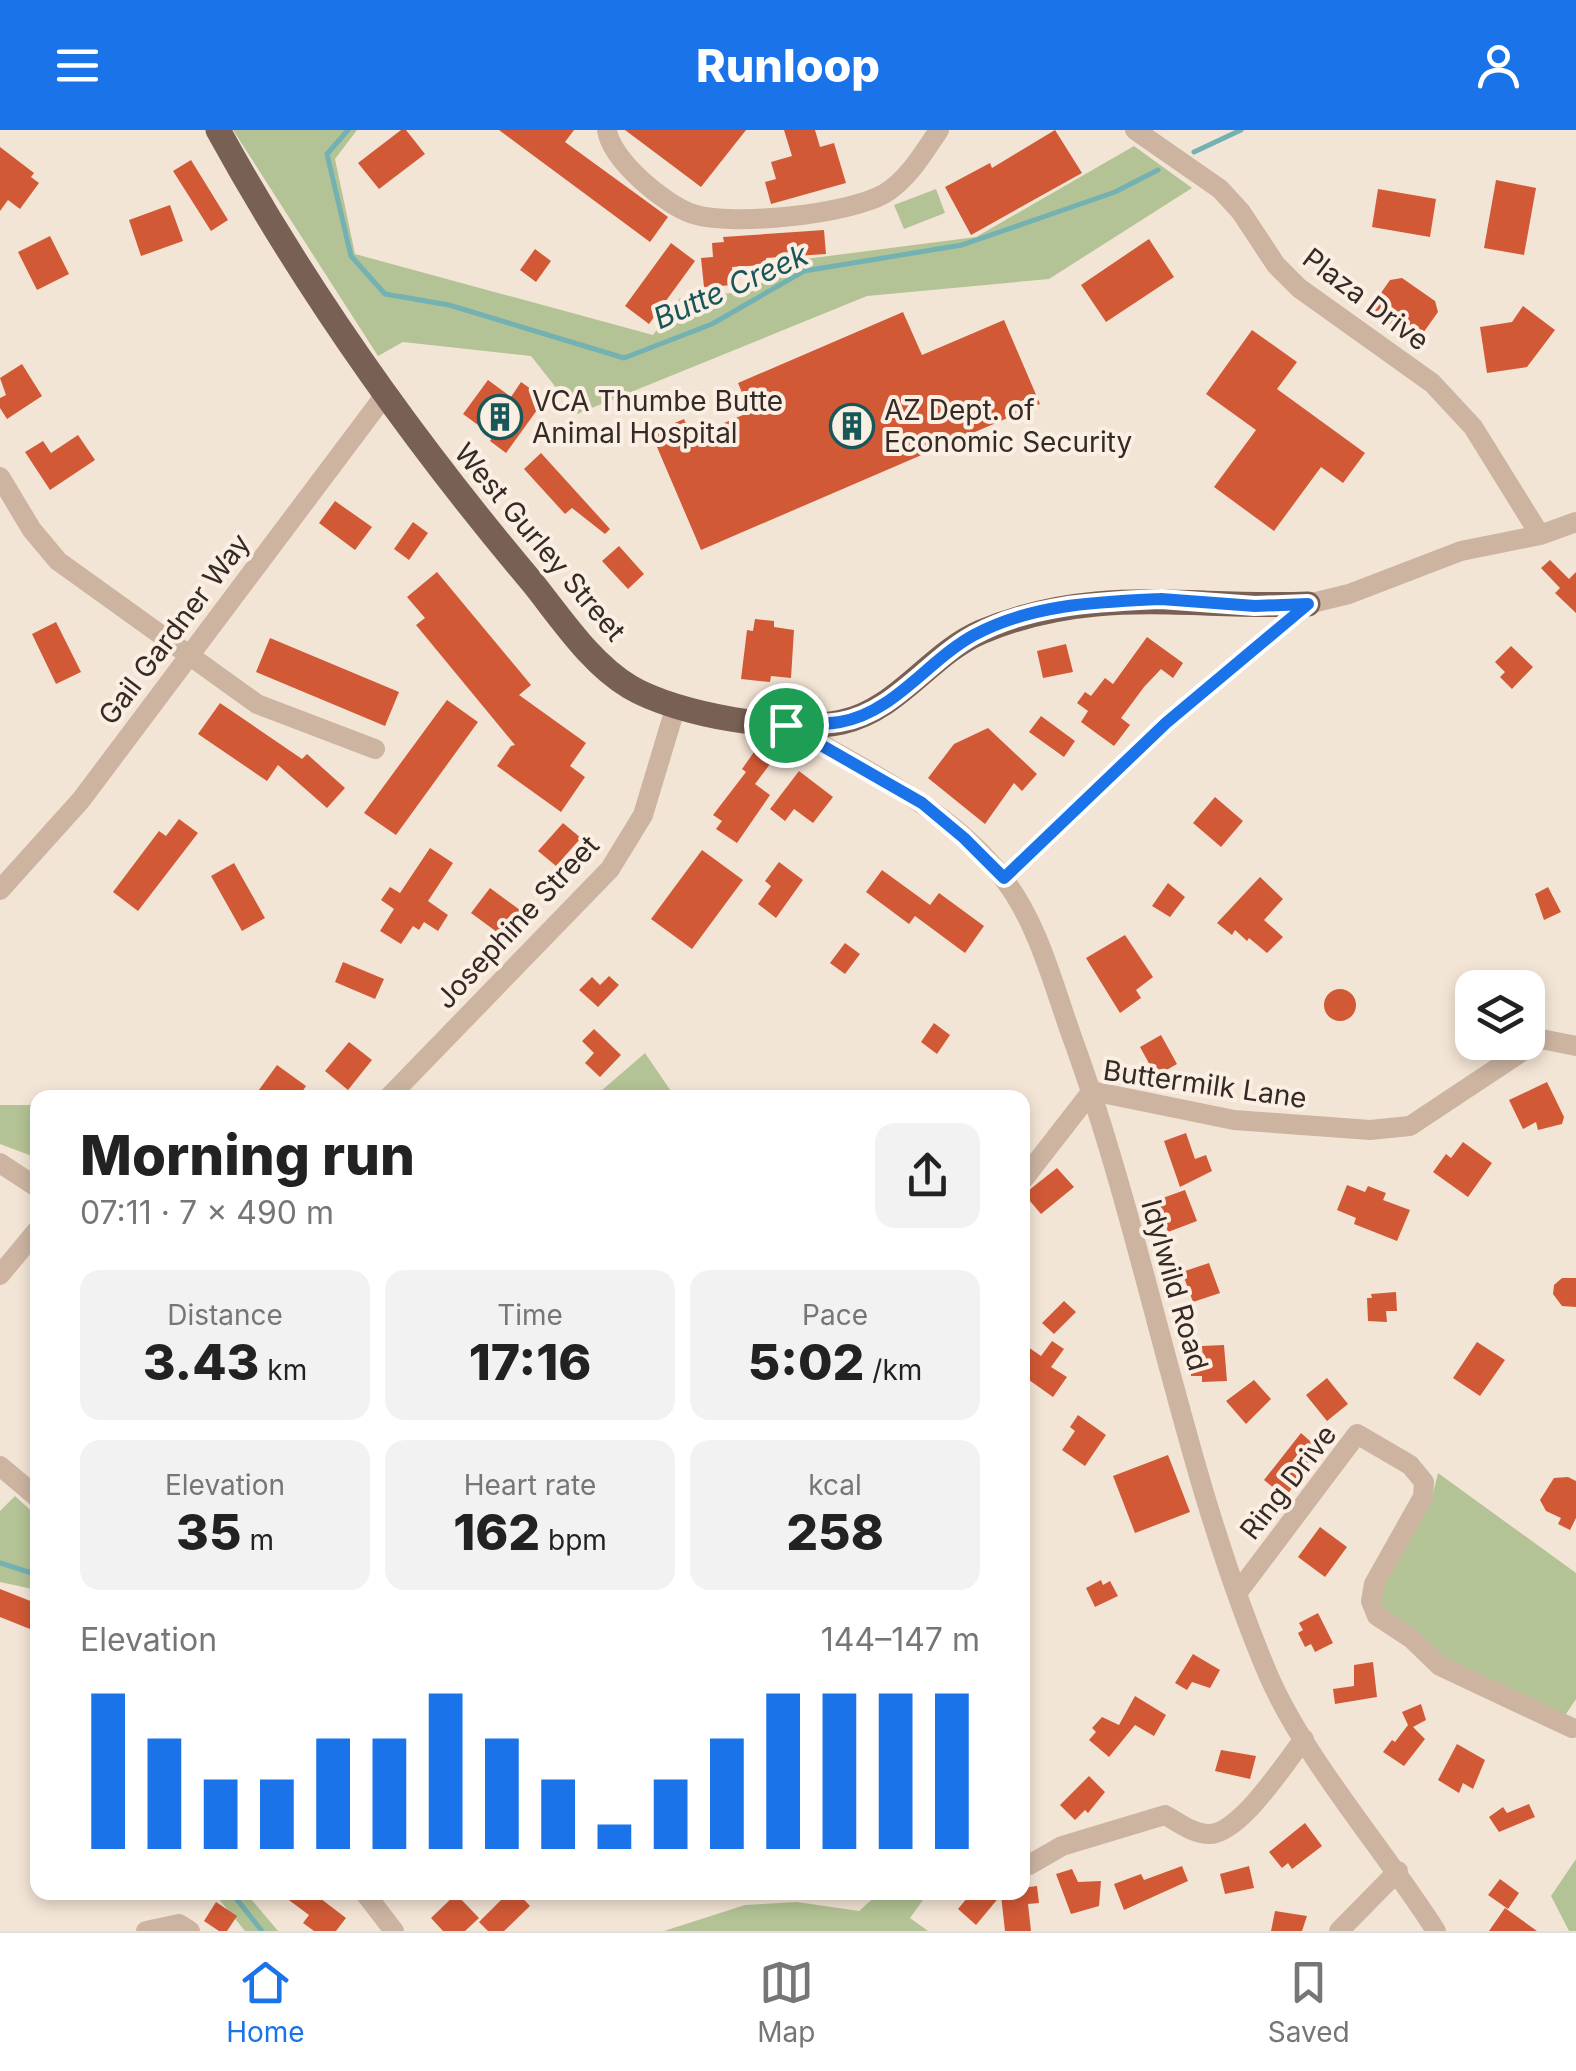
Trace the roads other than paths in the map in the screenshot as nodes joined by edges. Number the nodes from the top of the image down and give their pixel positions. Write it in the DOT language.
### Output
graph roads {
  1 [pos="218,130"];
  2 [pos="607,130"];
  3 [pos="940,130"];
  4 [pos="1135,130"];
  5 [pos="384,395"];
  6 [pos="0,476"];
  7 [pos="1576,522"];
  8 [pos="1540,535"];
  9 [pos="1308,604"];
  10 [pos="189,655"];
  11 [pos="675,709"];
  12 [pos="786,725"];
  13 [pos="375,749"];
  14 [pos="1004,878"];
  15 [pos="0,890"];
  16 [pos="1576,1046"];
  17 [pos="396,1090"];
  18 [pos="1092,1091"];
  19 [pos="0,1163"];
  20 [pos="1030,1172"];
  21 [pos="30,1183"];
  22 [pos="30,1239"];
  23 [pos="0,1275"];
  24 [pos="0,1466"];
  25 [pos="30,1491"];
  26 [pos="1238,1592"];
  27 [pos="1572,1728"];
  28 [pos="1304,1739"];
  29 [pos="1030,1864"];
  30 [pos="1398,1871"];
  31 [pos="369,1900"];
  32 [pos="388,1928"];
  33 [pos="146,1931"];
  34 [pos="190,1931"];
  35 [pos="1339,1931"];
  36 [pos="1436,1931"];
  1 -- 5 [label="main road, West Gurley Street"];
  2 -- 3 [label="street"];
  4 -- 8 [label="street, Plaza Drive"];
  5 -- 10 [label="street, Gail Gardner Way"];
  5 -- 11 [label="main road, West Gurley Street"];
  6 -- 10 [label="street"];
  7 -- 8 [label="street"];
  8 -- 9 [label="street"];
  9 -- 12 [label="main road, West Gurley Street"];
  9 -- 14 [label="street"];
  10 -- 13 [label="street"];
  10 -- 15 [label="street, Gail Gardner Way"];
  11 -- 12 [label="main road, West Gurley Street"];
  11 -- 17 [label="street, Josephine Street"];
  12 -- 14 [label="street, Idylwild Road"];
  14 -- 18 [label="street, Idylwild Road"];
  16 -- 18 [label="street, Buttermilk Lane"];
  18 -- 20 [label="street, Buttermilk Lane"];
  18 -- 26 [label="street, Idylwild Road"];
  19 -- 21 [label="street"];
  22 -- 23 [label="street"];
  24 -- 25 [label="street"];
  26 -- 27 [label="street, Ring Drive"];
  26 -- 28 [label="street, Idylwild Road"];
  28 -- 29 [label="street"];
  28 -- 30 [label="street, Idylwild Road"];
  30 -- 35 [label="street"];
  30 -- 36 [label="street, Idylwild Road"];
  31 -- 32 [label="street"];
  33 -- 34 [label="street"];
}
